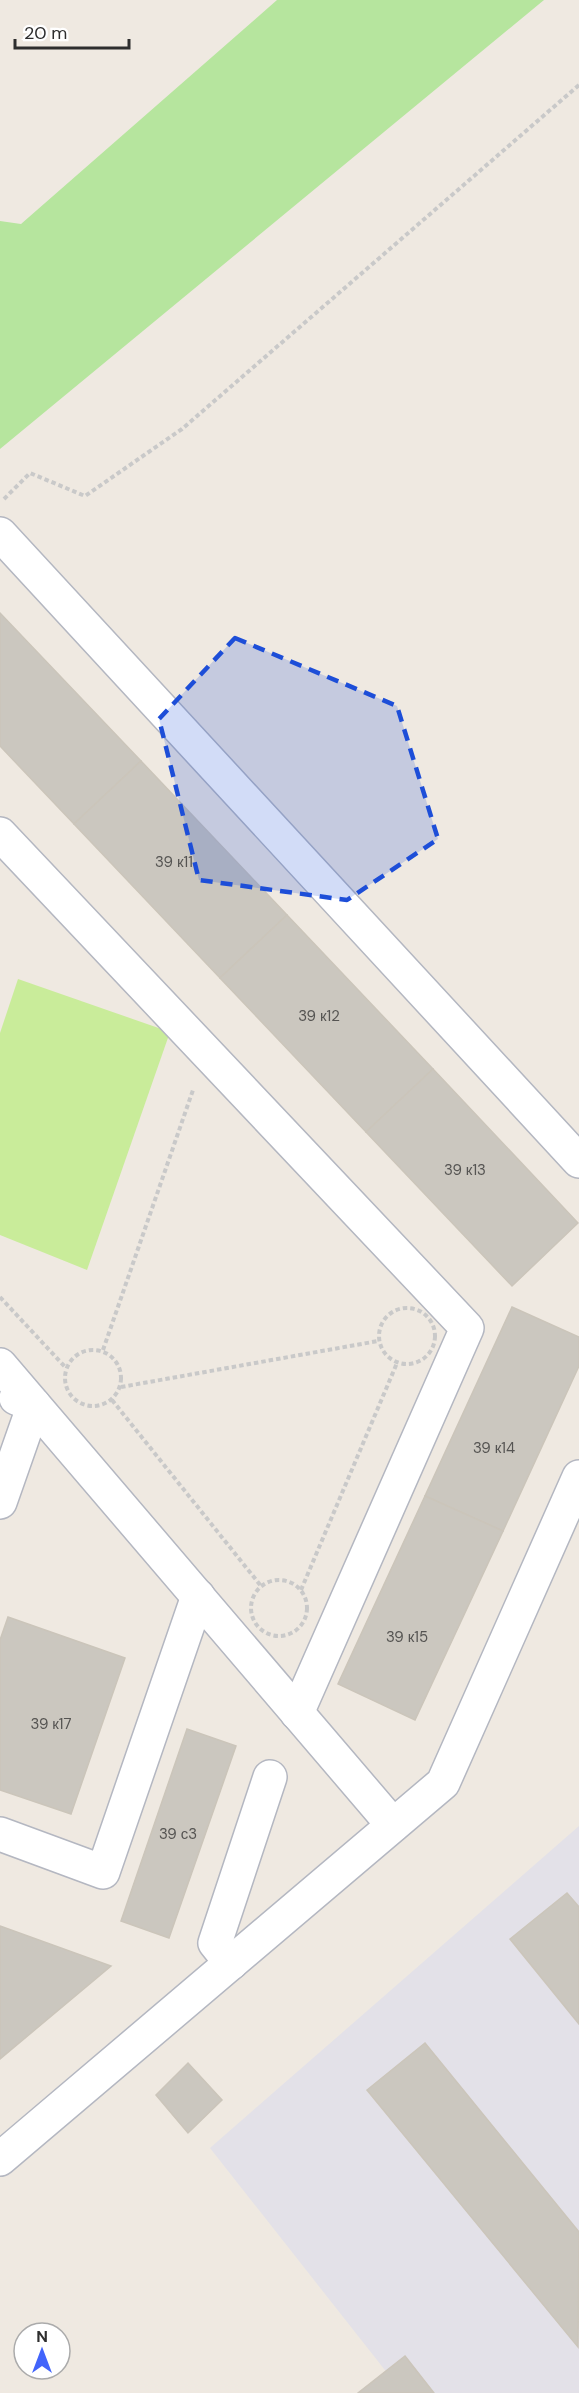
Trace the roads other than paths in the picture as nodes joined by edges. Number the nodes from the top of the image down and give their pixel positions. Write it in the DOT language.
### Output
graph roads {
  1 [pos="0,534"];
  2 [pos="4,846"];
  3 [pos="579,1161"];
  4 [pos="0,1365"];
  5 [pos="0,1393"];
  6 [pos="34,1405"];
  7 [pos="579,1477"];
  8 [pos="0,1502"];
  9 [pos="198,1596"];
  10 [pos="297,1713"];
  11 [pos="270,1777"];
  12 [pos="393,1825"];
  13 [pos="0,1834"];
  14 [pos="231,1964"];
  15 [pos="0,2160"];
  1 -- 3 [label="lane"];
  2 -- 10 [label="lane"];
  4 -- 6 [label="lane"];
  5 -- 6 [label="lane"];
  6 -- 8 [label="lane"];
  6 -- 9 [label="lane"];
  7 -- 12 [label="lane"];
  9 -- 10 [label="lane"];
  9 -- 13 [label="lane"];
  10 -- 12 [label="lane"];
  11 -- 14 [label="lane"];
  12 -- 14 [label="lane"];
  14 -- 15 [label="lane"];
}
